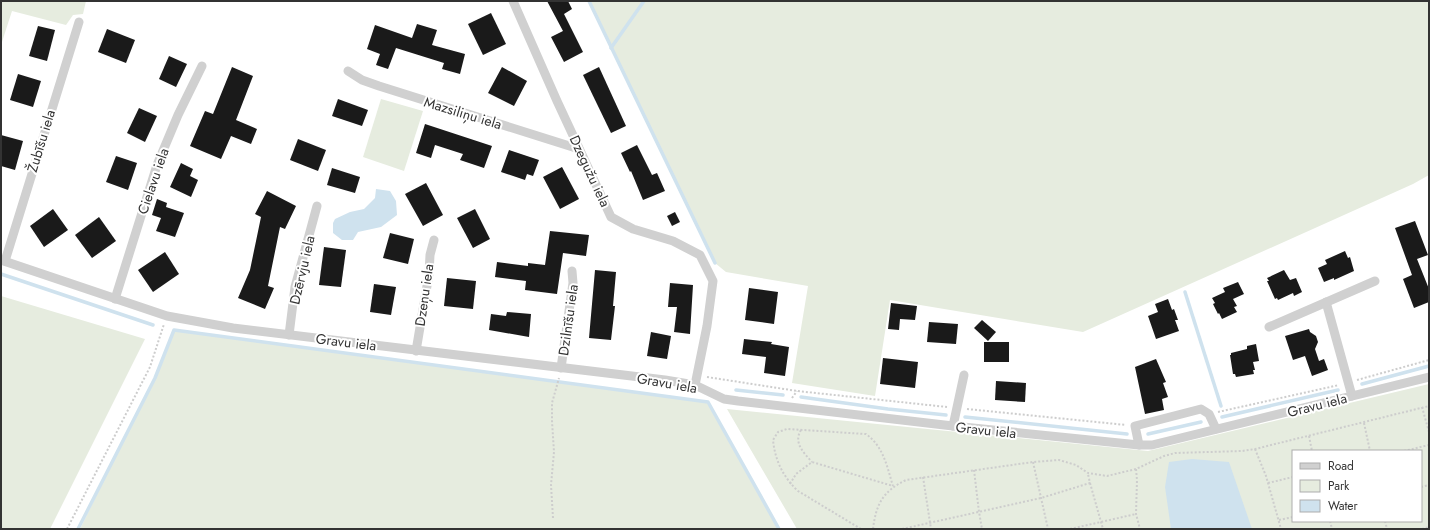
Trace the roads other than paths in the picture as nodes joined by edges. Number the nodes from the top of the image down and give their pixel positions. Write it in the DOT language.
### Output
graph roads {
  1 [pos="513,1"];
  2 [pos="79,22"];
  3 [pos="202,66"];
  4 [pos="348,72"];
  5 [pos="579,149"];
  6 [pos="317,206"];
  7 [pos="434,240"];
  8 [pos="3,261"];
  9 [pos="572,272"];
  10 [pos="1375,280"];
  11 [pos="115,299"];
  12 [pos="1326,302"];
  13 [pos="1269,327"];
  14 [pos="289,335"];
  15 [pos="416,350"];
  16 [pos="561,368"];
  17 [pos="964,375"];
  18 [pos="1429,377"];
  19 [pos="695,385"];
  20 [pos="1352,396"];
  21 [pos="953,426"];
  22 [pos="1216,429"];
  23 [pos="1139,445"];
  1 -- 5 [label="street, Dzegužu iela"];
  2 -- 8 [label="street, Žubīšu iela"];
  3 -- 11 [label="street, Cielavu iela"];
  4 -- 5 [label="street, Mazsiliņu iela"];
  5 -- 19 [label="street, Dzegužu iela"];
  6 -- 14 [label="street, Dzērvju iela"];
  7 -- 15 [label="street, Dzeņu iela"];
  8 -- 11 [label="street, Gravu iela"];
  9 -- 16 [label="street, Dzilnīšu iela"];
  10 -- 12 [label="street"];
  11 -- 14 [label="street, Gravu iela"];
  12 -- 13 [label="street"];
  12 -- 20 [label="street"];
  14 -- 15 [label="street, Gravu iela"];
  15 -- 16 [label="street, Gravu iela"];
  16 -- 19 [label="street, Gravu iela"];
  17 -- 21 [label="street"];
  18 -- 20 [label="street, Gravu iela"];
  19 -- 21 [label="street, Gravu iela"];
  20 -- 22 [label="street, Gravu iela"];
  21 -- 23 [label="street, Gravu iela"];
  22 -- 23 [label="street, Gravu iela"];
  22 -- 23 [label="street"];
}
